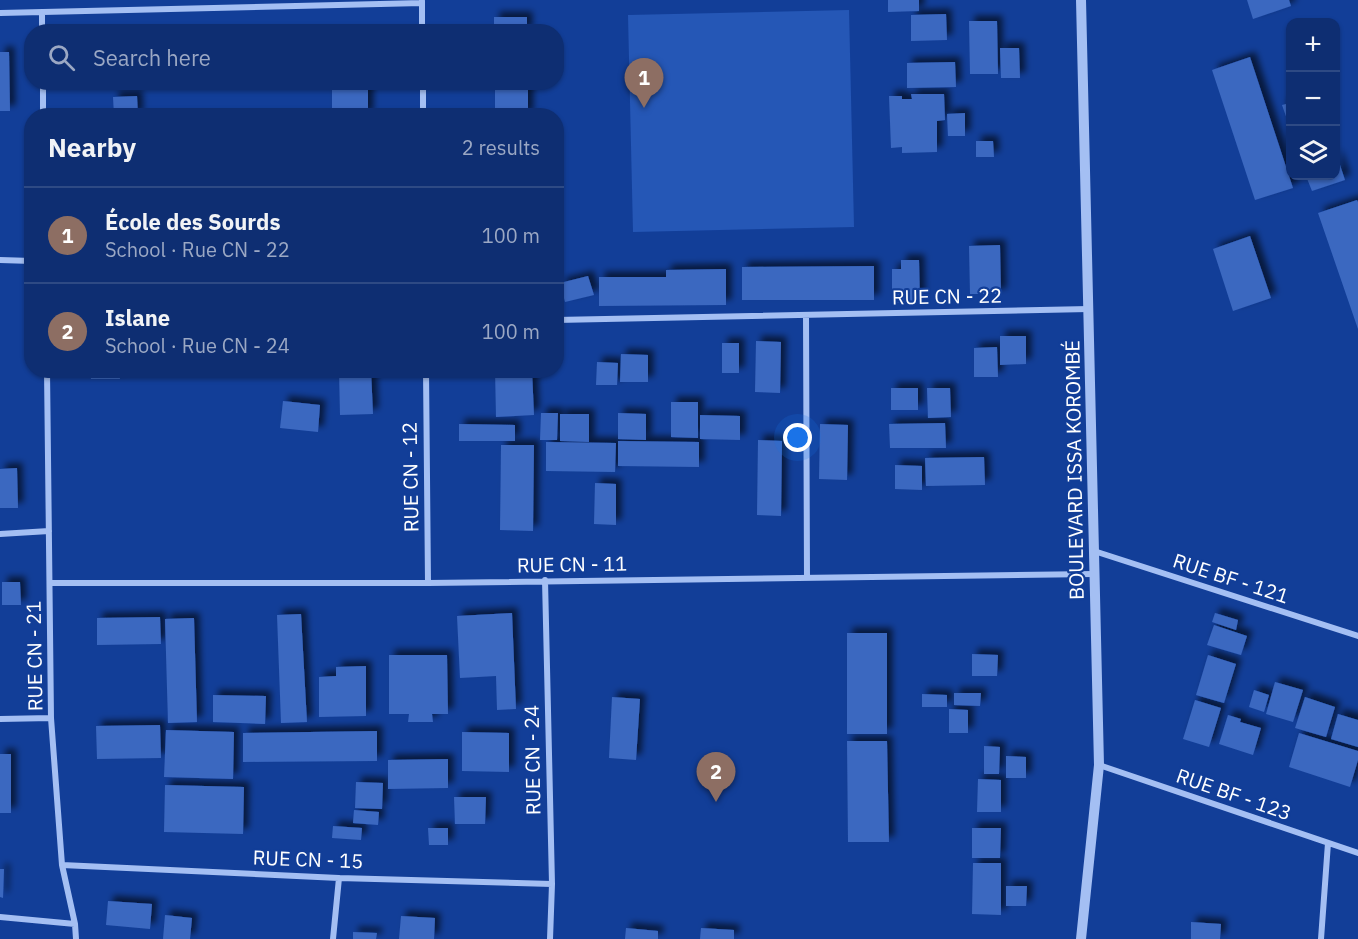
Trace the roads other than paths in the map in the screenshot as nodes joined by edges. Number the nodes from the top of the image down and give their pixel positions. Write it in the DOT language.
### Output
graph roads {
  1 [pos="1081,0"];
  2 [pos="422,2"];
  3 [pos="42,12"];
  4 [pos="0,13"];
  5 [pos="42,24"];
  6 [pos="422,24"];
  7 [pos="43,90"];
  8 [pos="423,90"];
  9 [pos="44,108"];
  10 [pos="423,108"];
  11 [pos="0,260"];
  12 [pos="24,261"];
  13 [pos="1089,309"];
  14 [pos="806,315"];
  15 [pos="564,320"];
  16 [pos="47,378"];
  17 [pos="426,378"];
  18 [pos="49,531"];
  19 [pos="0,534"];
  20 [pos="1094,551"];
  21 [pos="1094,574"];
  22 [pos="807,578"];
  23 [pos="545,580"];
  24 [pos="50,582"];
  25 [pos="428,583"];
  26 [pos="1358,636"];
  27 [pos="51,718"];
  28 [pos="0,719"];
  29 [pos="1099,765"];
  30 [pos="1328,843"];
  31 [pos="1358,852"];
  32 [pos="62,865"];
  33 [pos="339,878"];
  34 [pos="552,884"];
  35 [pos="0,917"];
  36 [pos="75,924"];
  37 [pos="76,939"];
  38 [pos="333,939"];
  39 [pos="550,939"];
  40 [pos="1081,939"];
  41 [pos="1322,939"];
  1 -- 13 [label="street, BOULEVARD ISSA KOROMBÉ"];
  2 -- 3 [label="street"];
  2 -- 6 [label="street"];
  3 -- 4 [label="street"];
  3 -- 5 [label="street"];
  7 -- 9 [label="street"];
  8 -- 10 [label="street"];
  11 -- 12 [label="street"];
  13 -- 14 [label="street, RUE CN - 22"];
  13 -- 20 [label="street, BOULEVARD ISSA KOROMBÉ"];
  14 -- 15 [label="street, RUE CN - 22"];
  14 -- 22 [label="street"];
  16 -- 18 [label="street, RUE CN - 21"];
  17 -- 25 [label="street, RUE CN - 12"];
  18 -- 19 [label="street"];
  18 -- 24 [label="street, RUE CN - 21"];
  20 -- 21 [label="street, BOULEVARD ISSA KOROMBÉ"];
  20 -- 26 [label="street, RUE BF - 121"];
  21 -- 22 [label="street, RUE CN - 11"];
  21 -- 29 [label="street, BOULEVARD ISSA KOROMBÉ"];
  22 -- 23 [label="street, RUE CN - 11"];
  23 -- 25 [label="street, RUE CN - 11"];
  23 -- 34 [label="street, RUE CN - 24"];
  24 -- 25 [label="street, RUE CN - 11"];
  24 -- 27 [label="street, RUE CN - 21"];
  27 -- 28 [label="street"];
  27 -- 32 [label="street, RUE CN - 21"];
  29 -- 30 [label="street, RUE BF - 123"];
  29 -- 40 [label="street, BOULEVARD ISSA KOROMBÉ"];
  30 -- 31 [label="street, RUE BF - 123"];
  30 -- 41 [label="street"];
  32 -- 33 [label="street, RUE CN - 15"];
  32 -- 36 [label="street, RUE CN - 21"];
  33 -- 34 [label="street, RUE CN - 15"];
  33 -- 38 [label="street"];
  34 -- 39 [label="street, RUE CN - 24"];
  35 -- 36 [label="street"];
  36 -- 37 [label="street, RUE CN - 21"];
}
